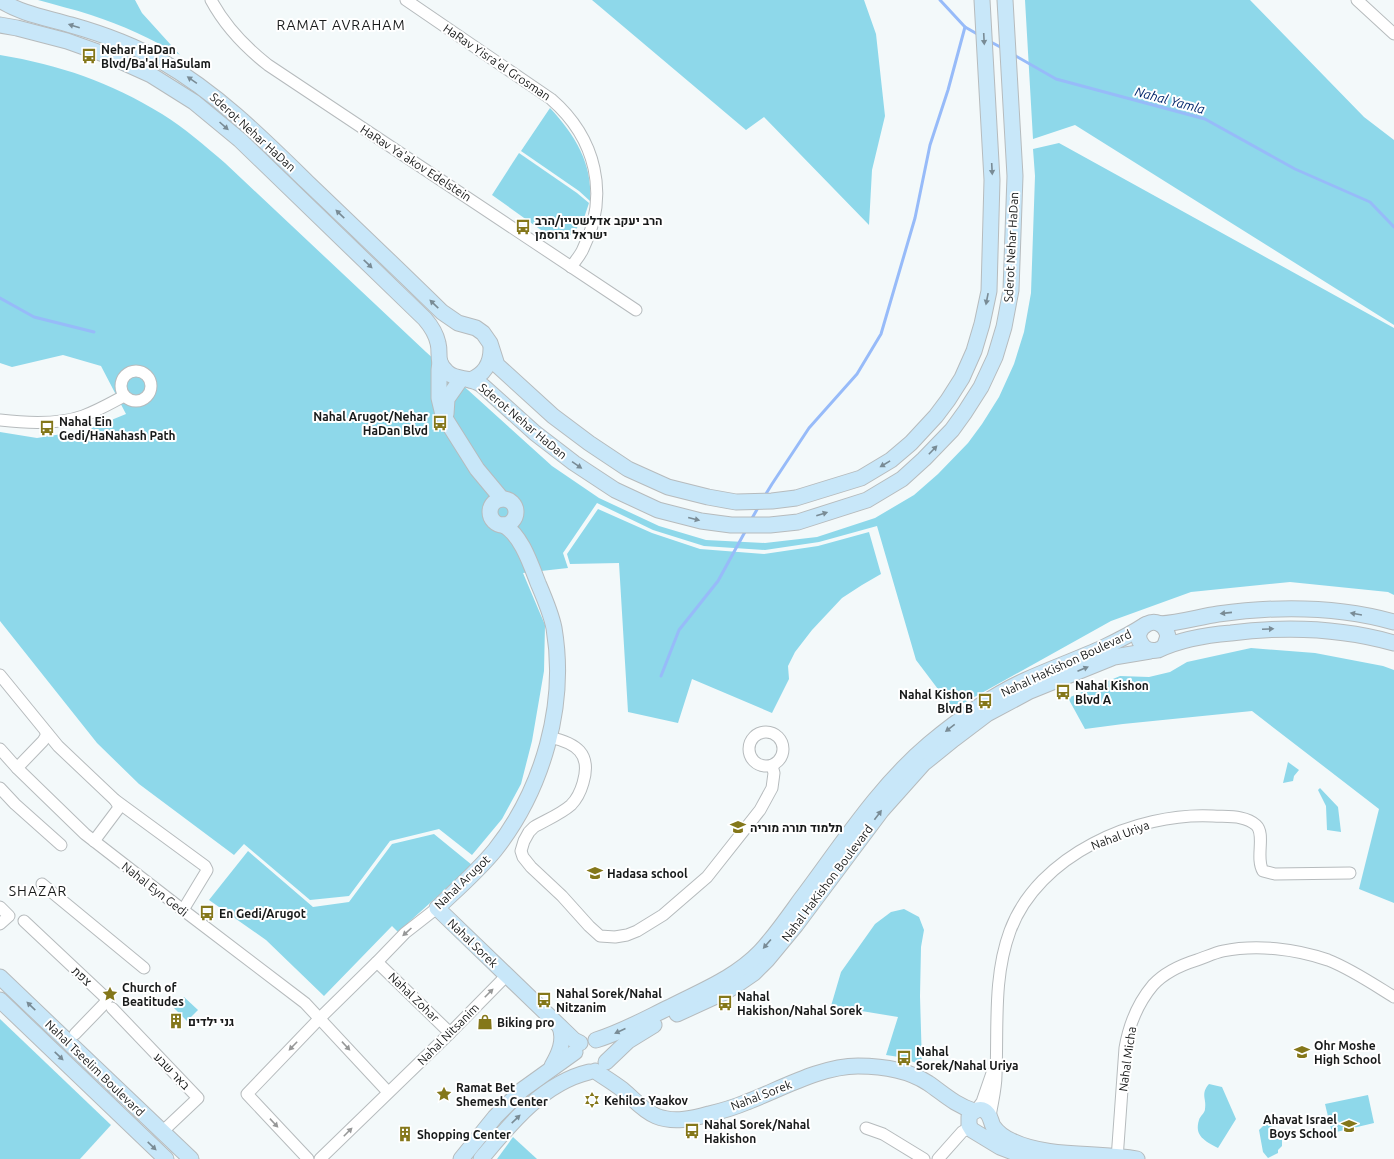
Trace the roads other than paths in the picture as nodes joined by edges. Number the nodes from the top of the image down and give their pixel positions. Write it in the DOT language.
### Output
graph roads {
  1 [pos="0,0"];
  2 [pos="211,0"];
  3 [pos="406,0"];
  4 [pos="982,0"];
  5 [pos="1005,0"];
  6 [pos="1357,0"];
  7 [pos="0,25"];
  8 [pos="1394,34"];
  9 [pos="571,268"];
  10 [pos="636,310"];
  11 [pos="466,326"];
  12 [pos="438,344"];
  13 [pos="491,349"];
  14 [pos="440,362"];
  15 [pos="466,379"];
  16 [pos="124,396"];
  17 [pos="0,420"];
  18 [pos="446,421"];
  19 [pos="496,503"];
  20 [pos="508,522"];
  21 [pos="1394,622"];
  22 [pos="1160,624"];
  23 [pos="1144,625"];
  24 [pos="1394,643"];
  25 [pos="1156,650"];
  26 [pos="0,675"];
  27 [pos="46,732"];
  28 [pos="549,737"];
  29 [pos="0,749"];
  30 [pos="772,766"];
  31 [pos="17,768"];
  32 [pos="0,788"];
  33 [pos="115,800"];
  34 [pos="94,841"];
  35 [pos="61,845"];
  36 [pos="1350,872"];
  37 [pos="42,884"];
  38 [pos="0,907"];
  39 [pos="437,908"];
  40 [pos="183,910"];
  41 [pos="24,921"];
  42 [pos="0,924"];
  43 [pos="377,962"];
  44 [pos="144,968"];
  45 [pos="507,975"];
  46 [pos="0,977"];
  47 [pos="1394,997"];
  48 [pos="0,1000"];
  49 [pos="112,1008"];
  50 [pos="320,1018"];
  51 [pos="560,1027"];
  52 [pos="450,1033"];
  53 [pos="75,1034"];
  54 [pos="596,1040"];
  55 [pos="577,1047"];
  56 [pos="996,1055"];
  57 [pos="552,1066"];
  58 [pos="599,1067"];
  59 [pos="906,1073"];
  60 [pos="388,1092"];
  61 [pos="975,1111"];
  62 [pos="990,1118"];
  63 [pos="866,1128"];
  64 [pos="972,1128"];
  65 [pos="162,1132"];
  66 [pos="1117,1158"];
  67 [pos="166,1159"];
  68 [pos="190,1159"];
  69 [pos="308,1159"];
  70 [pos="320,1159"];
  71 [pos="461,1159"];
  72 [pos="481,1159"];
  73 [pos="924,1159"];
  74 [pos="938,1159"];
  75 [pos="1061,1159"];
  76 [pos="1137,1159"];
  11 -- 1 [label="main road, Sderot Nehar HaDan, one-way"];
  2 -- 9 [label="street, HaRav Ya'akov Edelstein"];
  3 -- 9 [label="street, HaRav Yisra'el Grosman"];
  4 -- 13 [label="main road, Sderot Nehar HaDan, one-way"];
  15 -- 5 [label="main road, Sderot Nehar HaDan, one-way"];
  6 -- 8 [label="street"];
  7 -- 12 [label="main road, Sderot Nehar HaDan, one-way"];
  9 -- 10 [label="street, HaRav Ya'akov Edelstein"];
  11 -- 12 [label="main road"];
  11 -- 13 [label="main road, Sderot Nehar HaDan"];
  12 -- 14 [label="main road, Sderot Nehar HaDan"];
  13 -- 15 [label="main road, Sderot Nehar HaDan"];
  14 -- 15 [label="main road, Sderot Nehar HaDan"];
  14 -- 18 [label="main road"];
  15 -- 18 [label="main road"];
  16 -- 17 [label="street"];
  18 -- 19 [label="main road"];
  19 -- 20 [label="main road"];
  19 -- 20 [label="main road"];
  20 -- 28 [label="main road, Nahal Arugot"];
  21 -- 22 [label="main road, one-way"];
  22 -- 23 [label="main road"];
  22 -- 25 [label="main road"];
  23 -- 25 [label="main road"];
  23 -- 54 [label="main road, Nahal HaKishon Boulevard, one-way"];
  25 -- 24 [label="main road, Nahal HaKishon Boulevard, one-way"];
  58 -- 25 [label="main road, Nahal HaKishon Boulevard, one-way"];
  26 -- 27 [label="street"];
  27 -- 31 [label="street"];
  27 -- 33 [label="street"];
  28 -- 30 [label="street"];
  28 -- 39 [label="main road, Nahal Arugot"];
  29 -- 31 [label="street, Nahal Eyn Gedi"];
  31 -- 34 [label="street, Nahal Eyn Gedi"];
  32 -- 35 [label="street"];
  33 -- 34 [label="street"];
  33 -- 40 [label="street"];
  34 -- 40 [label="street, Nahal Eyn Gedi"];
  36 -- 56 [label="street, Nahal Uriya"];
  37 -- 44 [label="street"];
  38 -- 42 [label="street"];
  39 -- 43 [label="street, Nahal Arugot, one-way"];
  39 -- 45 [label="main road, Nahal Sorek"];
  40 -- 50 [label="street, Nahal Eyn Gedi"];
  41 -- 53 [label="street, צפת"];
  43 -- 50 [label="street, Nahal Arugot"];
  43 -- 52 [label="street, Nahal Zohar"];
  45 -- 51 [label="main road, Nahal Sorek"];
  52 -- 45 [label="street, Nahal Nitsanim, one-way"];
  65 -- 46 [label="main road, Nahal Tseelim Boulevard, one-way"];
  47 -- 66 [label="street, Nahal Micha"];
  48 -- 67 [label="main road, Nahal Tseelim Boulevard, one-way"];
  49 -- 65 [label="street, באר שבע"];
  50 -- 60 [label="street, one-way"];
  50 -- 69 [label="street, Nahal Arugot, one-way"];
  51 -- 55 [label="main road, Nahal Sorek"];
  51 -- 57 [label="main road"];
  52 -- 60 [label="street, Nahal Nitsanim"];
  54 -- 55 [label="main road"];
  54 -- 58 [label="main road"];
  55 -- 57 [label="main road"];
  55 -- 58 [label="main road"];
  56 -- 61 [label="street, Nahal Uriya"];
  56 -- 62 [label="street, Nahal Uriya"];
  57 -- 71 [label="main road"];
  58 -- 59 [label="main road, Nahal Sorek"];
  72 -- 58 [label="main road, Nahal HaKishon Boulevard, one-way"];
  59 -- 61 [label="main road, Nahal Sorek"];
  59 -- 64 [label="main road, Nahal Sorek"];
  70 -- 60 [label="street, Nahal Nitsanim, one-way"];
  61 -- 62 [label="main road"];
  61 -- 64 [label="main road"];
  62 -- 64 [label="main road"];
  62 -- 66 [label="main road"];
  63 -- 73 [label="street"];
  64 -- 74 [label="street"];
  64 -- 75 [label="main road, Nahal Sorek"];
  65 -- 68 [label="main road, Nahal Tseelim Boulevard"];
  66 -- 76 [label="main road"];
}
